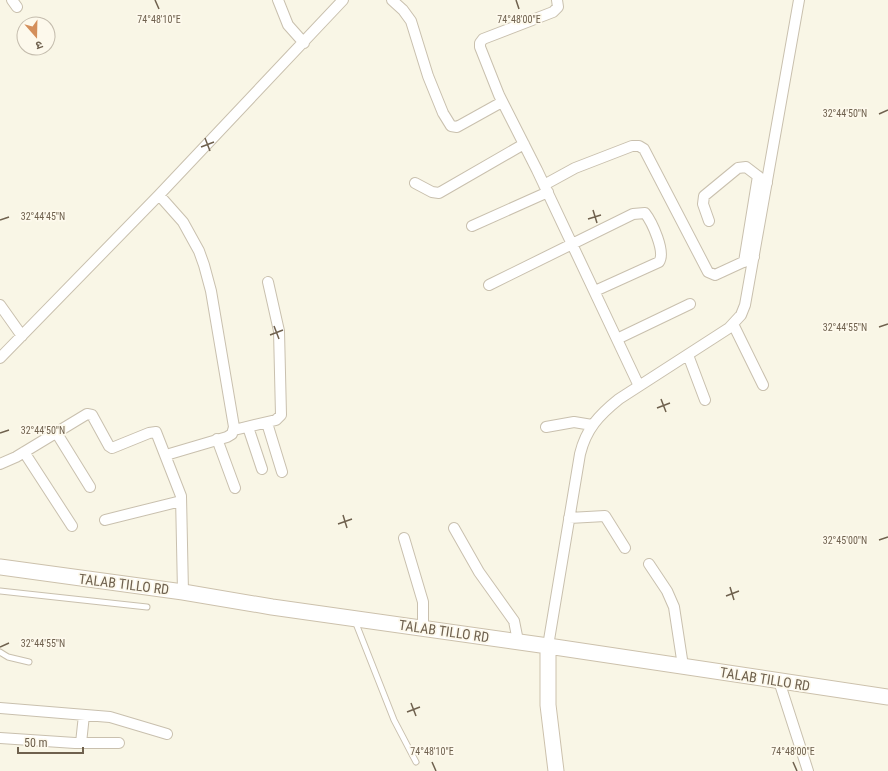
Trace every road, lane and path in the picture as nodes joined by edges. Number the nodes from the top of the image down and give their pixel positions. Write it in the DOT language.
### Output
graph roads {
  1 [pos="278,0"];
  2 [pos="343,0"];
  3 [pos="392,0"];
  4 [pos="557,0"];
  5 [pos="799,0"];
  6 [pos="304,43"];
  7 [pos="502,102"];
  8 [pos="524,144"];
  9 [pos="762,179"];
  10 [pos="415,183"];
  11 [pos="546,188"];
  12 [pos="159,195"];
  13 [pos="709,221"];
  14 [pos="472,226"];
  15 [pos="572,243"];
  16 [pos="749,259"];
  17 [pos="268,282"];
  18 [pos="489,286"];
  19 [pos="595,291"];
  20 [pos="0,304"];
  21 [pos="690,304"];
  22 [pos="734,324"];
  23 [pos="22,336"];
  24 [pos="617,339"];
  25 [pos="688,355"];
  26 [pos="0,358"];
  27 [pos="763,385"];
  28 [pos="639,386"];
  29 [pos="705,400"];
  30 [pos="267,422"];
  31 [pos="587,424"];
  32 [pos="546,426"];
  33 [pos="248,427"];
  34 [pos="234,430"];
  35 [pos="56,432"];
  36 [pos="217,439"];
  37 [pos="24,452"];
  38 [pos="166,455"];
  39 [pos="0,464"];
  40 [pos="262,469"];
  41 [pos="282,472"];
  42 [pos="90,487"];
  43 [pos="234,488"];
  44 [pos="182,501"];
  45 [pos="569,518"];
  46 [pos="105,520"];
  47 [pos="72,526"];
  48 [pos="454,528"];
  49 [pos="404,538"];
  50 [pos="625,548"];
  51 [pos="649,564"];
  52 [pos="0,567"];
  53 [pos="0,591"];
  54 [pos="183,592"];
  55 [pos="147,608"];
  56 [pos="354,618"];
  57 [pos="422,628"];
  58 [pos="518,641"];
  59 [pos="548,646"];
  60 [pos="0,652"];
  61 [pos="29,662"];
  62 [pos="683,666"];
  63 [pos="779,681"];
  64 [pos="888,697"];
  65 [pos="0,708"];
  66 [pos="84,715"];
  67 [pos="167,734"];
  68 [pos="0,738"];
  69 [pos="81,743"];
  70 [pos="119,743"];
  71 [pos="416,762"];
  72 [pos="556,771"];
  73 [pos="808,771"];
  1 -- 6 [label="street"];
  2 -- 6 [label="street"];
  3 -- 7 [label="street"];
  4 -- 7 [label="street"];
  5 -- 9 [label="street"];
  6 -- 12 [label="street"];
  7 -- 8 [label="street"];
  8 -- 10 [label="street"];
  8 -- 11 [label="street"];
  9 -- 13 [label="street"];
  9 -- 16 [label="street"];
  11 -- 14 [label="street"];
  11 -- 15 [label="street"];
  11 -- 16 [label="street"];
  12 -- 23 [label="street"];
  12 -- 34 [label="street"];
  15 -- 18 [label="street"];
  15 -- 19 [label="street"];
  15 -- 19 [label="street"];
  16 -- 22 [label="street"];
  17 -- 30 [label="street"];
  19 -- 24 [label="street"];
  20 -- 23 [label="street"];
  21 -- 24 [label="street"];
  22 -- 25 [label="street"];
  22 -- 27 [label="street"];
  23 -- 26 [label="street"];
  24 -- 28 [label="street"];
  25 -- 28 [label="street"];
  25 -- 29 [label="street"];
  28 -- 31 [label="street"];
  30 -- 33 [label="street"];
  30 -- 41 [label="street"];
  31 -- 32 [label="street"];
  31 -- 45 [label="street"];
  33 -- 34 [label="street"];
  33 -- 40 [label="street"];
  34 -- 36 [label="street"];
  35 -- 37 [label="street"];
  35 -- 38 [label="street"];
  35 -- 42 [label="street"];
  36 -- 38 [label="street"];
  36 -- 43 [label="street"];
  37 -- 39 [label="street"];
  37 -- 47 [label="street"];
  38 -- 44 [label="street"];
  44 -- 46 [label="street"];
  44 -- 54 [label="street"];
  45 -- 50 [label="street"];
  45 -- 59 [label="street"];
  48 -- 58 [label="street"];
  49 -- 57 [label="street"];
  51 -- 62 [label="street"];
  52 -- 54 [label="main road, TALAB TILLO RD"];
  53 -- 55 [label="lane"];
  54 -- 56 [label="main road, TALAB TILLO RD"];
  56 -- 57 [label="main road, TALAB TILLO RD"];
  56 -- 71 [label="lane"];
  57 -- 58 [label="main road, TALAB TILLO RD"];
  58 -- 59 [label="main road, TALAB TILLO RD"];
  59 -- 62 [label="main road, TALAB TILLO RD"];
  59 -- 72 [label="main road"];
  60 -- 61 [label="lane"];
  62 -- 63 [label="main road, TALAB TILLO RD"];
  63 -- 64 [label="main road, TALAB TILLO RD"];
  63 -- 73 [label="street"];
  65 -- 66 [label="street"];
  66 -- 67 [label="street"];
  66 -- 69 [label="street"];
  68 -- 69 [label="street"];
  69 -- 70 [label="street"];
}
